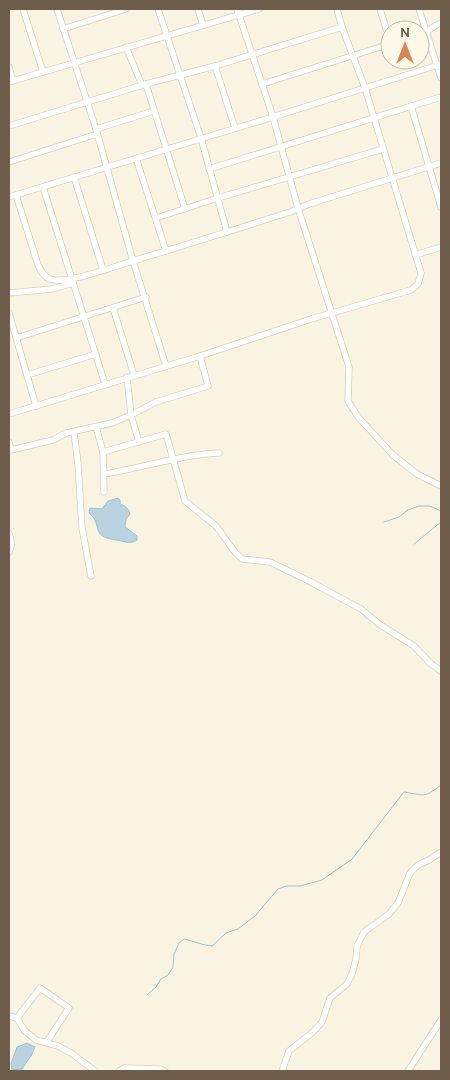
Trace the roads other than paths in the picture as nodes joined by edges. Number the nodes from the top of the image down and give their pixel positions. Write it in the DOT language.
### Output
graph roads {
  1 [pos="23,9"];
  2 [pos="57,9"];
  3 [pos="126,9"];
  4 [pos="158,9"];
  5 [pos="198,9"];
  6 [pos="259,9"];
  7 [pos="337,9"];
  8 [pos="238,12"];
  9 [pos="441,23"];
  10 [pos="203,25"];
  11 [pos="342,27"];
  12 [pos="430,28"];
  13 [pos="63,30"];
  14 [pos="167,36"];
  15 [pos="430,41"];
  16 [pos="126,47"];
  17 [pos="380,47"];
  18 [pos="252,55"];
  19 [pos="354,56"];
  20 [pos="74,62"];
  21 [pos="439,65"];
  22 [pos="215,66"];
  23 [pos="9,67"];
  24 [pos="43,72"];
  25 [pos="180,75"];
  26 [pos="441,78"];
  27 [pos="11,81"];
  28 [pos="144,84"];
  29 [pos="262,84"];
  30 [pos="365,88"];
  31 [pos="441,97"];
  32 [pos="87,101"];
  33 [pos="410,106"];
  34 [pos="154,110"];
  35 [pos="273,117"];
  36 [pos="373,117"];
  37 [pos="9,126"];
  38 [pos="235,128"];
  39 [pos="96,132"];
  40 [pos="201,138"];
  41 [pos="280,147"];
  42 [pos="166,149"];
  43 [pos="383,149"];
  44 [pos="136,158"];
  45 [pos="9,162"];
  46 [pos="441,164"];
  47 [pos="106,167"];
  48 [pos="429,167"];
  49 [pos="209,169"];
  50 [pos="74,177"];
  51 [pos="289,177"];
  52 [pos="393,179"];
  53 [pos="43,187"];
  54 [pos="11,195"];
  55 [pos="218,198"];
  56 [pos="441,207"];
  57 [pos="185,208"];
  58 [pos="298,208"];
  59 [pos="156,218"];
  60 [pos="227,232"];
  61 [pos="441,247"];
  62 [pos="166,250"];
  63 [pos="415,255"];
  64 [pos="133,261"];
  65 [pos="103,270"];
  66 [pos="73,281"];
  67 [pos="9,293"];
  68 [pos="146,298"];
  69 [pos="113,308"];
  70 [pos="9,313"];
  71 [pos="332,313"];
  72 [pos="83,318"];
  73 [pos="16,338"];
  74 [pos="96,354"];
  75 [pos="200,356"];
  76 [pos="166,366"];
  77 [pos="27,375"];
  78 [pos="134,375"];
  79 [pos="127,377"];
  80 [pos="105,384"];
  81 [pos="36,406"];
  82 [pos="9,414"];
  83 [pos="131,416"];
  84 [pos="96,427"];
  85 [pos="74,432"];
  86 [pos="9,442"];
  87 [pos="139,442"];
  88 [pos="103,452"];
  89 [pos="219,453"];
  90 [pos="173,458"];
  91 [pos="104,474"];
  92 [pos="441,486"];
  93 [pos="104,492"];
  94 [pos="9,533"];
  95 [pos="9,552"];
  96 [pos="91,576"];
  97 [pos="441,671"];
  98 [pos="441,852"];
  99 [pos="9,1016"];
  100 [pos="17,1018"];
  101 [pos="441,1020"];
  102 [pos="46,1043"];
  103 [pos="95,1071"];
  104 [pos="119,1071"];
  105 [pos="165,1071"];
  106 [pos="282,1071"];
  107 [pos="408,1071"];
  1 -- 24 [label="street"];
  2 -- 13 [label="street"];
  3 -- 13 [label="street"];
  4 -- 14 [label="street"];
  5 -- 10 [label="street"];
  6 -- 8 [label="street"];
  7 -- 11 [label="street"];
  8 -- 10 [label="street"];
  8 -- 18 [label="street"];
  9 -- 12 [label="street"];
  10 -- 14 [label="street"];
  11 -- 18 [label="street"];
  11 -- 19 [label="street"];
  13 -- 20 [label="street"];
  14 -- 16 [label="street"];
  14 -- 25 [label="street"];
  15 -- 21 [label="street"];
  16 -- 20 [label="street"];
  16 -- 28 [label="street"];
  17 -- 19 [label="street"];
  18 -- 22 [label="street"];
  18 -- 29 [label="street"];
  19 -- 29 [label="street"];
  19 -- 30 [label="street"];
  20 -- 24 [label="street"];
  20 -- 32 [label="street"];
  21 -- 26 [label="street"];
  21 -- 30 [label="street"];
  22 -- 25 [label="street"];
  22 -- 38 [label="street"];
  23 -- 27 [label="street"];
  24 -- 27 [label="street"];
  25 -- 28 [label="street"];
  25 -- 40 [label="street"];
  28 -- 32 [label="street"];
  28 -- 34 [label="street"];
  29 -- 35 [label="street"];
  30 -- 35 [label="street"];
  30 -- 36 [label="street"];
  31 -- 33 [label="street"];
  32 -- 37 [label="street"];
  32 -- 39 [label="street"];
  33 -- 36 [label="street"];
  33 -- 48 [label="street"];
  34 -- 39 [label="street"];
  34 -- 42 [label="street"];
  35 -- 38 [label="street"];
  35 -- 41 [label="street"];
  36 -- 41 [label="street"];
  36 -- 43 [label="street"];
  38 -- 40 [label="street"];
  39 -- 45 [label="street"];
  39 -- 47 [label="street"];
  40 -- 42 [label="street"];
  40 -- 49 [label="street"];
  41 -- 49 [label="street"];
  41 -- 51 [label="street"];
  42 -- 44 [label="street"];
  42 -- 57 [label="street"];
  43 -- 51 [label="street"];
  43 -- 52 [label="street"];
  44 -- 47 [label="street"];
  44 -- 59 [label="street"];
  46 -- 48 [label="street"];
  47 -- 50 [label="street"];
  47 -- 64 [label="street"];
  48 -- 52 [label="street"];
  48 -- 56 [label="street"];
  49 -- 55 [label="street"];
  50 -- 53 [label="street"];
  50 -- 65 [label="street"];
  51 -- 55 [label="street"];
  51 -- 58 [label="street"];
  52 -- 58 [label="street"];
  52 -- 63 [label="street"];
  53 -- 54 [label="street"];
  53 -- 66 [label="street"];
  54 -- 66 [label="street"];
  55 -- 57 [label="street"];
  55 -- 60 [label="street"];
  57 -- 59 [label="street"];
  58 -- 60 [label="street"];
  58 -- 71 [label="street"];
  59 -- 62 [label="street"];
  60 -- 62 [label="street"];
  61 -- 63 [label="street"];
  62 -- 64 [label="street"];
  63 -- 71 [label="street"];
  64 -- 65 [label="street"];
  64 -- 68 [label="street"];
  65 -- 66 [label="street"];
  66 -- 67 [label="street"];
  66 -- 72 [label="street"];
  68 -- 69 [label="street"];
  68 -- 76 [label="street"];
  69 -- 72 [label="street"];
  69 -- 78 [label="street"];
  70 -- 73 [label="street"];
  71 -- 75 [label="street"];
  71 -- 92 [label="street"];
  72 -- 73 [label="street"];
  72 -- 74 [label="street"];
  73 -- 77 [label="street"];
  74 -- 77 [label="street"];
  74 -- 80 [label="street"];
  75 -- 76 [label="street"];
  75 -- 83 [label="street"];
  76 -- 78 [label="street"];
  77 -- 81 [label="street"];
  78 -- 79 [label="street"];
  79 -- 80 [label="street"];
  79 -- 83 [label="street"];
  80 -- 81 [label="street"];
  81 -- 82 [label="street"];
  83 -- 84 [label="street"];
  83 -- 87 [label="street"];
  84 -- 85 [label="street"];
  84 -- 88 [label="street"];
  85 -- 86 [label="street"];
  85 -- 96 [label="street"];
  87 -- 88 [label="street"];
  87 -- 90 [label="street"];
  88 -- 91 [label="street"];
  89 -- 90 [label="street"];
  90 -- 91 [label="street"];
  90 -- 97 [label="street"];
  91 -- 93 [label="street"];
  94 -- 95 [label="street"];
  98 -- 106 [label="street"];
  99 -- 100 [label="street"];
  100 -- 102 [label="street"];
  100 -- 102 [label="street"];
  101 -- 107 [label="street"];
  102 -- 103 [label="street"];
  104 -- 105 [label="street"];
}
